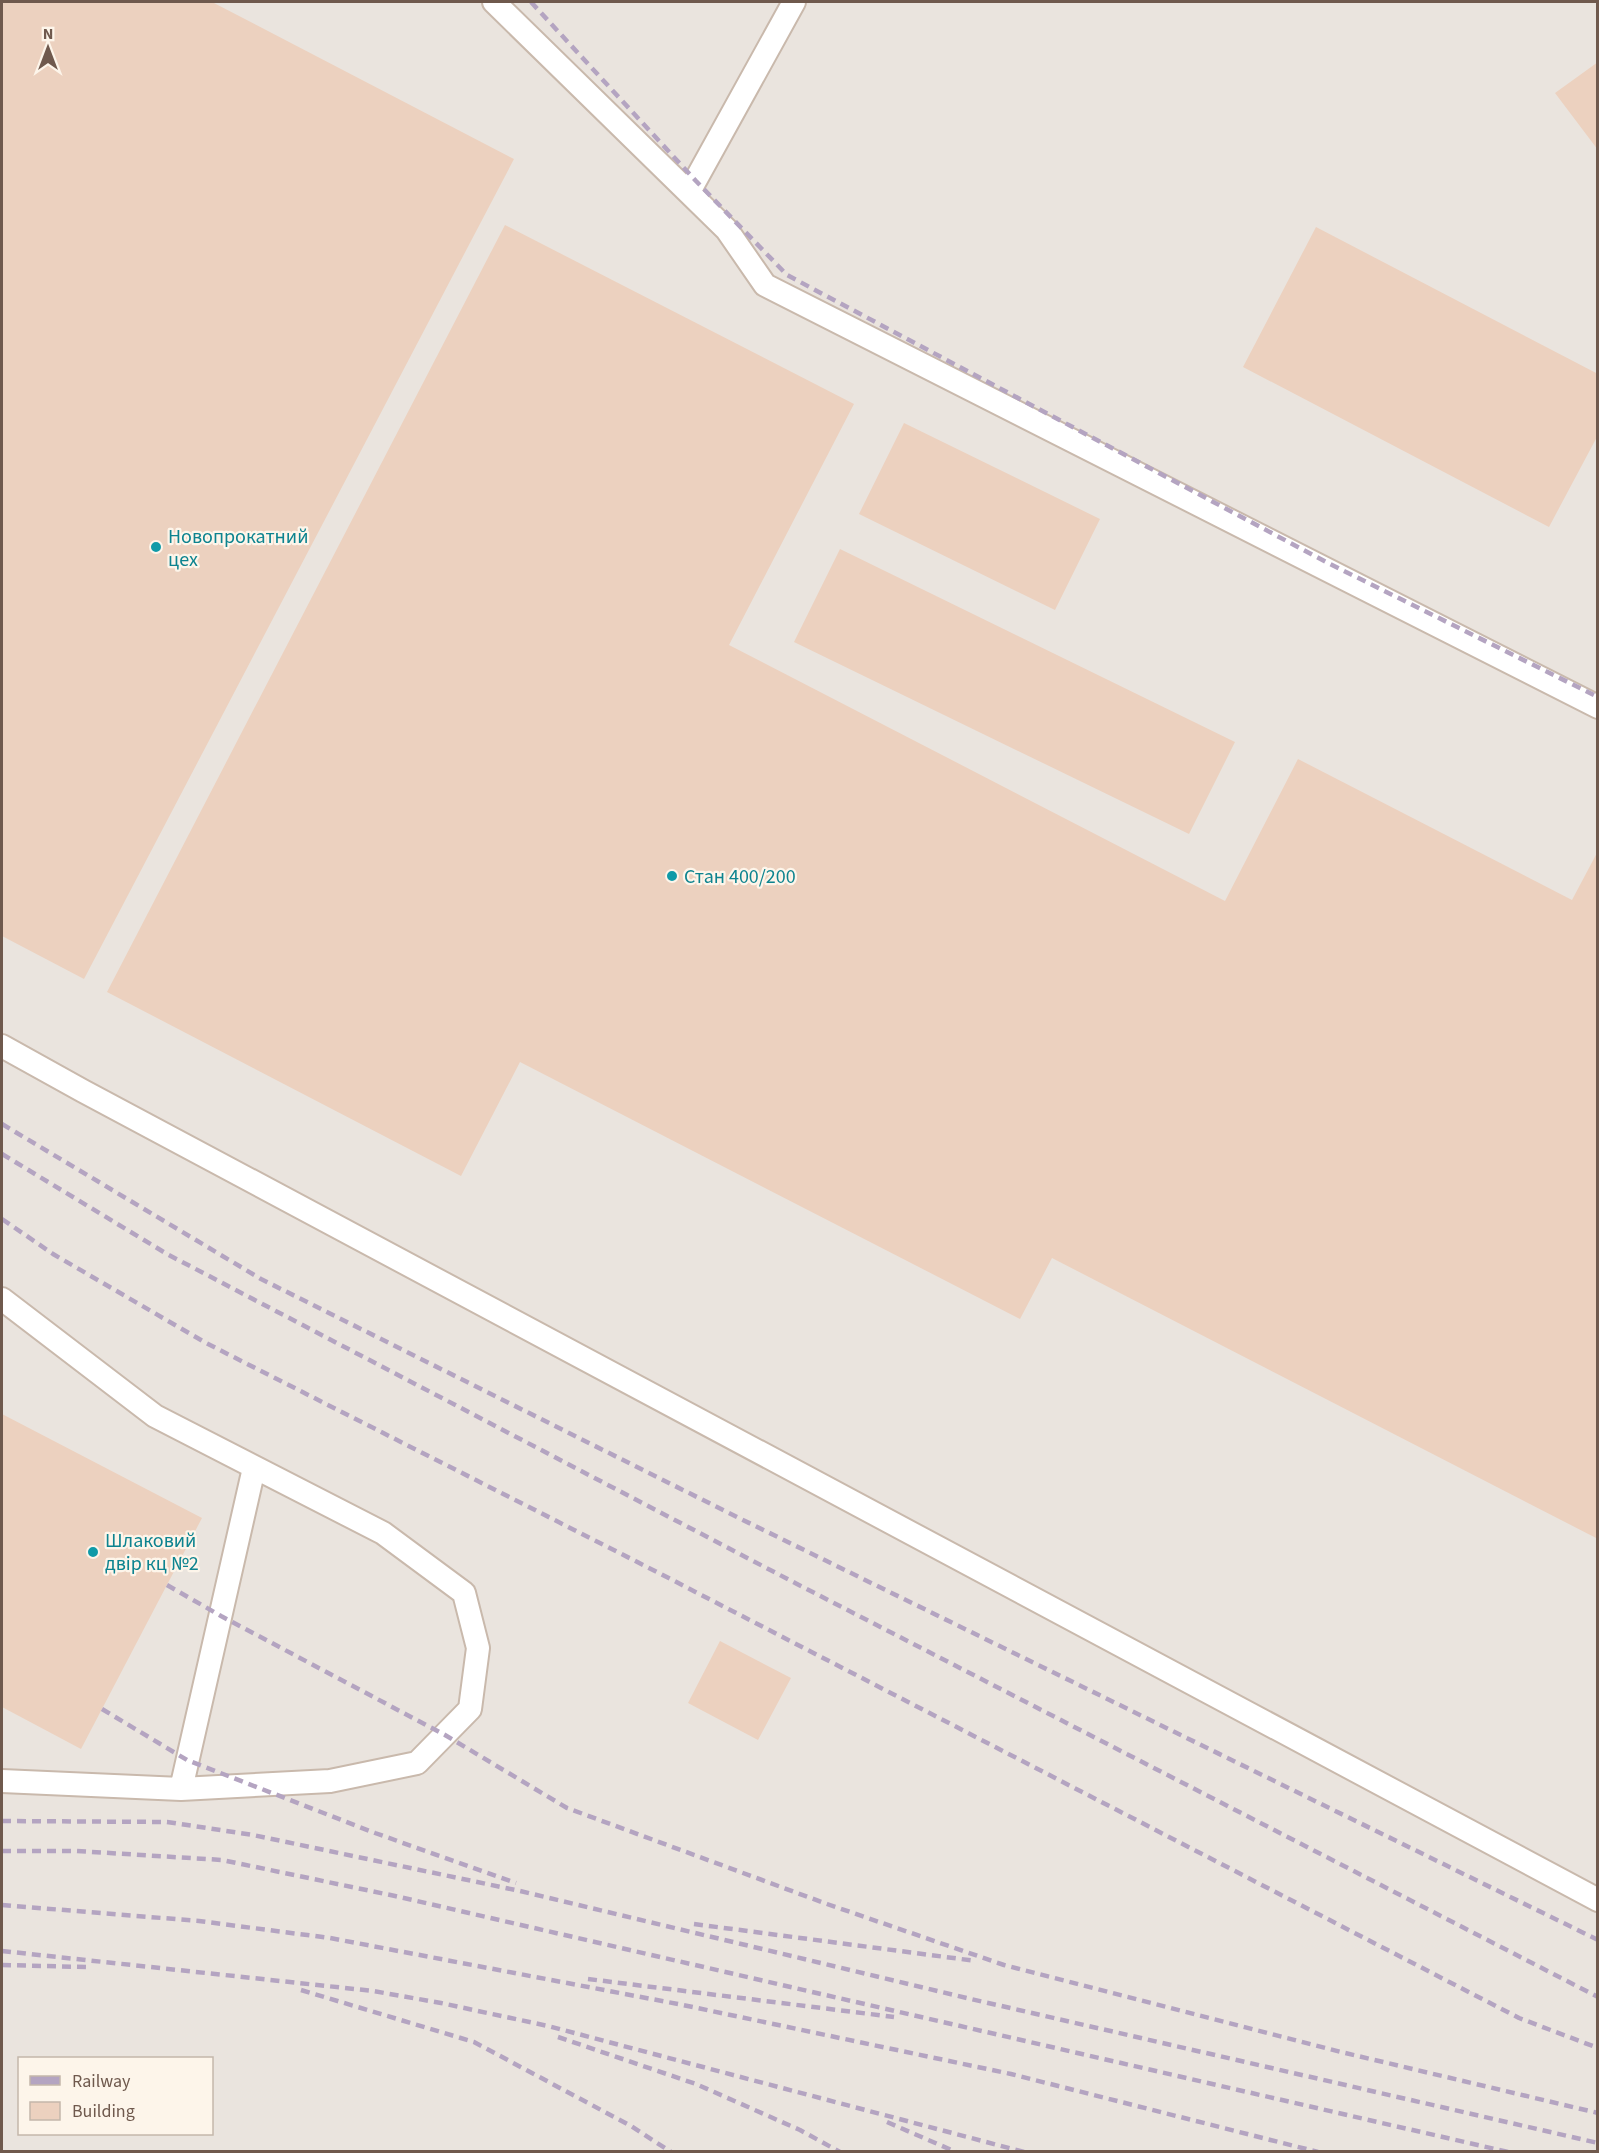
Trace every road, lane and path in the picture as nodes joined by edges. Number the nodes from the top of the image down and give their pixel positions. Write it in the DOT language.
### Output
graph roads {
  1 [pos="494,2"];
  2 [pos="794,2"];
  3 [pos="689,192"];
  4 [pos="1598,707"];
  5 [pos="2,1046"];
  6 [pos="2,1299"];
  7 [pos="254,1468"];
  8 [pos="2,1781"];
  9 [pos="181,1789"];
  10 [pos="1598,1900"];
  1 -- 3 [label="lane"];
  2 -- 3 [label="lane"];
  3 -- 4 [label="lane"];
  5 -- 10 [label="lane"];
  6 -- 7 [label="lane"];
  7 -- 9 [label="lane"];
  7 -- 9 [label="lane"];
  8 -- 9 [label="lane"];
}
